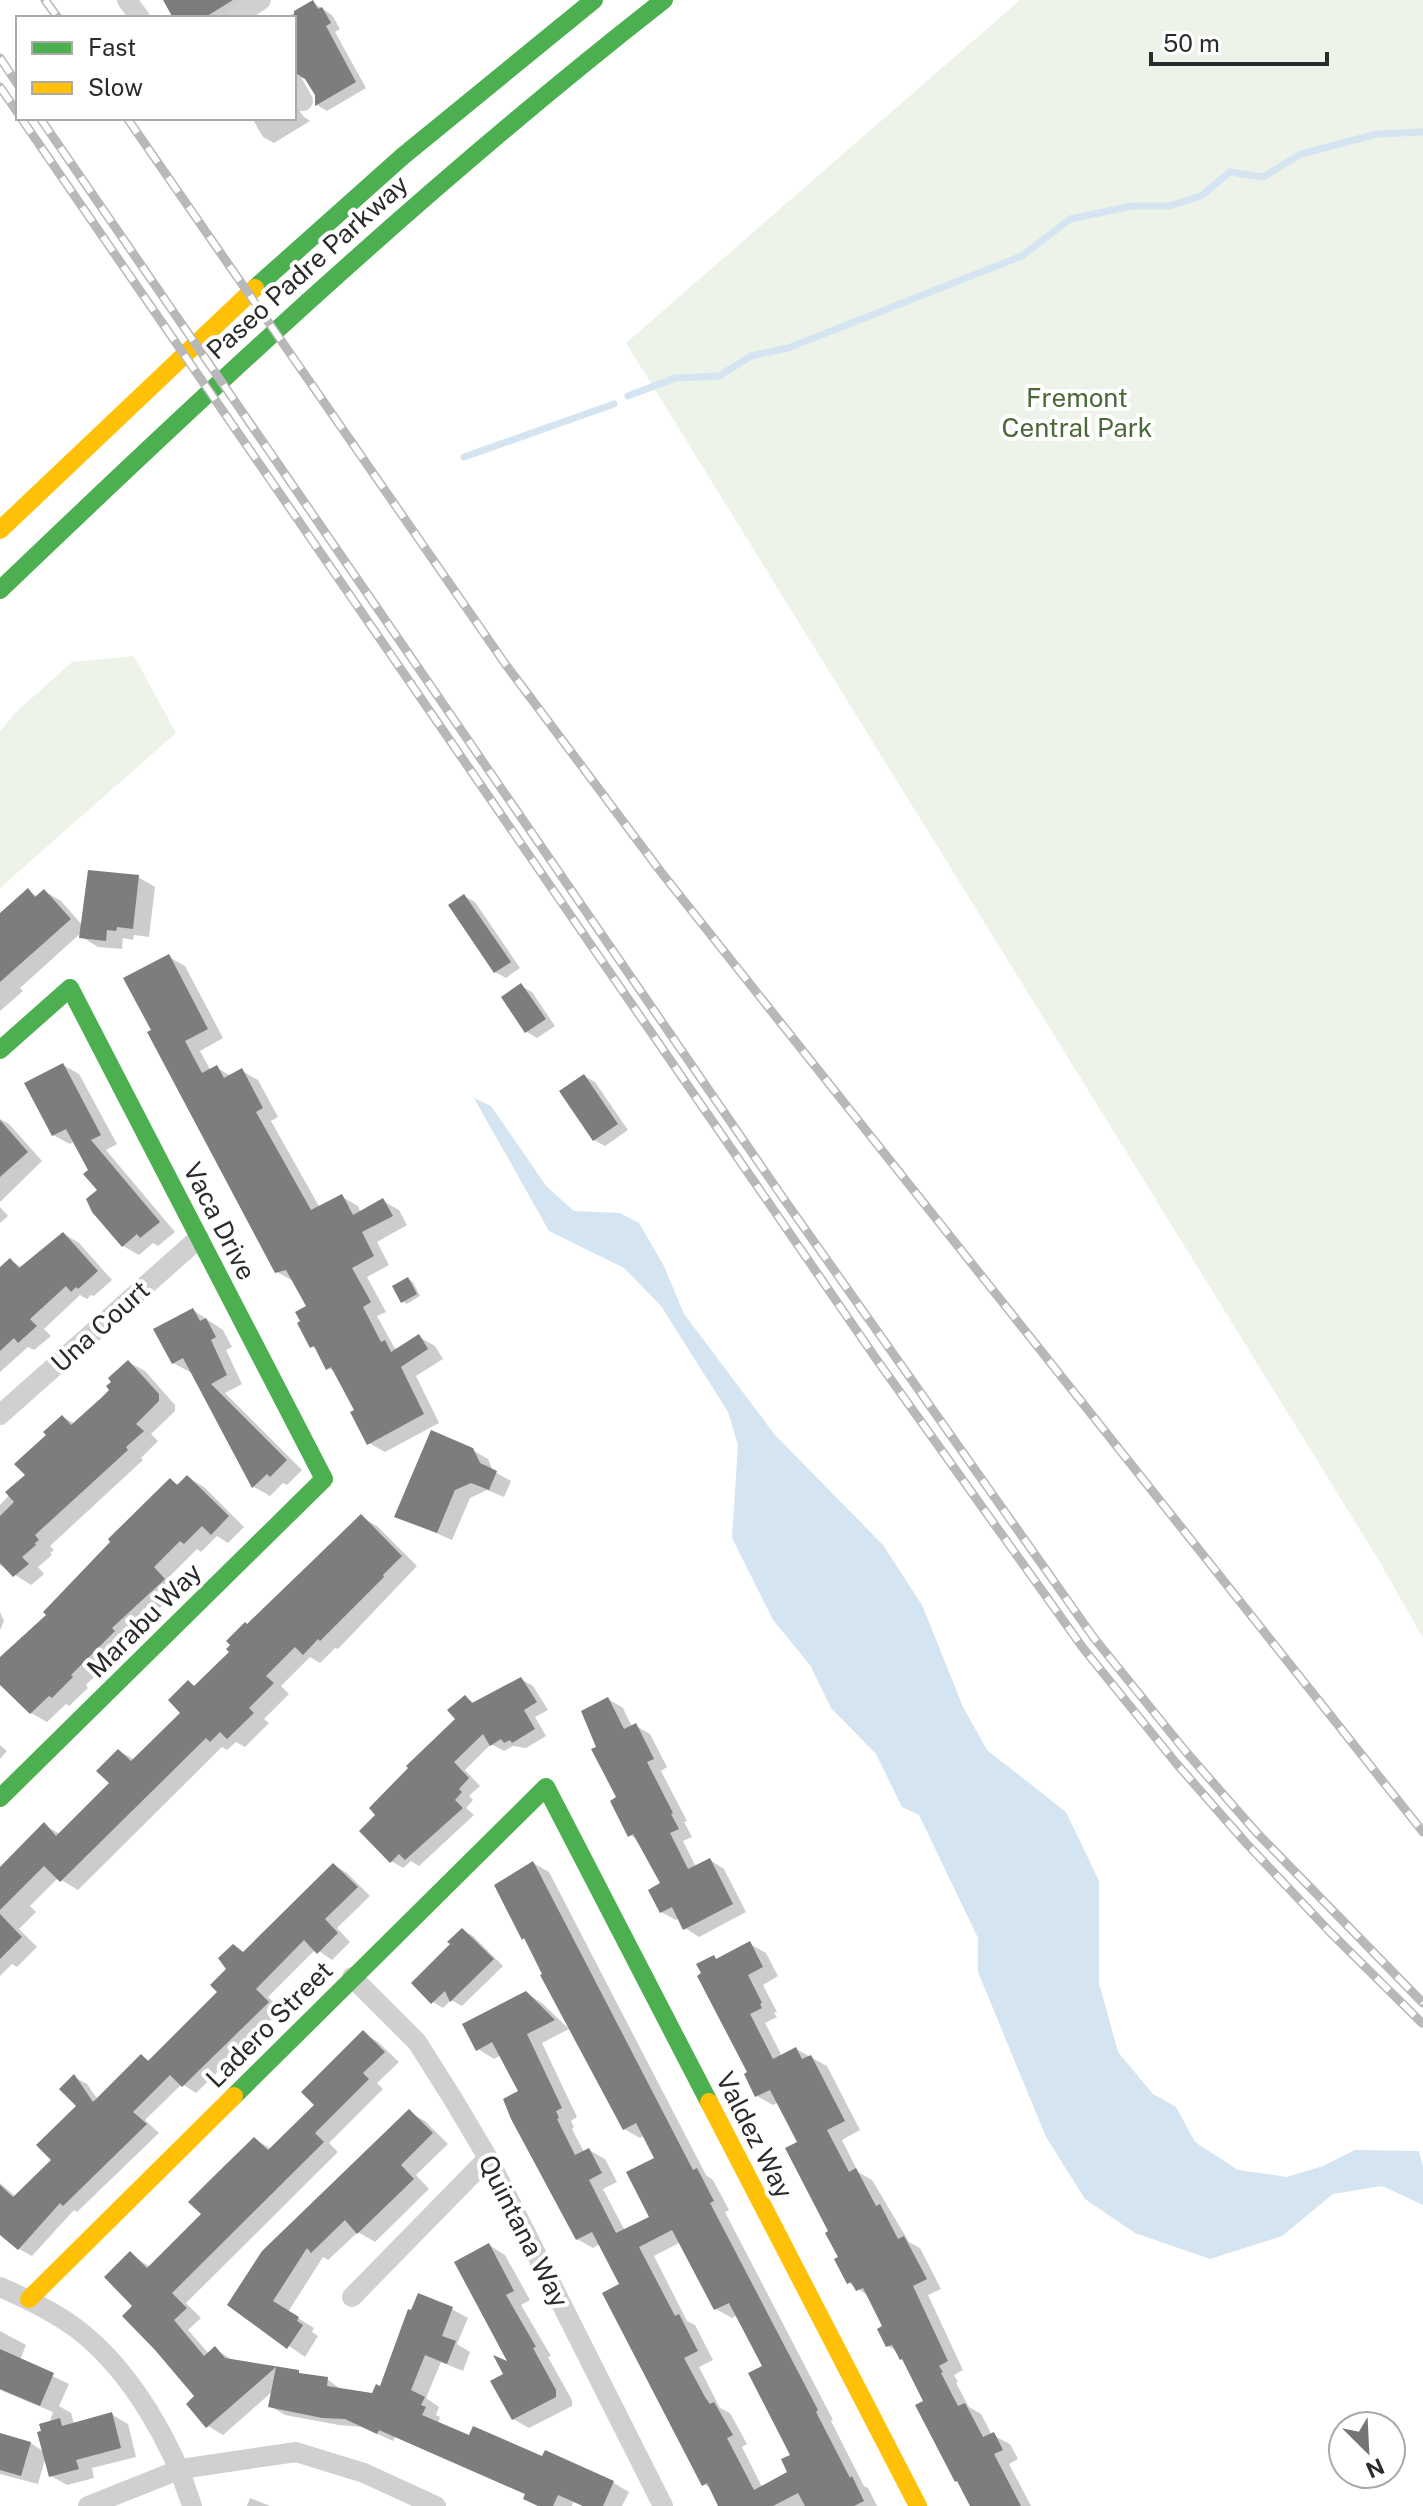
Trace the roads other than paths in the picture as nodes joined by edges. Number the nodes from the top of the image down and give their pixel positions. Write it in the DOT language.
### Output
graph roads {
  1 [pos="594,0"];
  2 [pos="664,0"];
  3 [pos="0,530"];
  4 [pos="0,590"];
  5 [pos="0,1050"];
  6 [pos="199,1238"];
  7 [pos="0,1415"];
  8 [pos="324,1479"];
  9 [pos="546,1787"];
  10 [pos="0,1798"];
  11 [pos="352,1977"];
  12 [pos="488,2158"];
  13 [pos="0,2287"];
  14 [pos="352,2297"];
  15 [pos="29,2299"];
  16 [pos="181,2469"];
  17 [pos="88,2506"];
  18 [pos="192,2506"];
  19 [pos="436,2506"];
  20 [pos="663,2506"];
  21 [pos="918,2506"];
  1 -- 3 [label="street, Paseo Padre Parkway"];
  2 -- 4 [label="street, Paseo Padre Parkway"];
  5 -- 6 [label="street, Vaca Drive"];
  6 -- 7 [label="street, Una Court"];
  6 -- 8 [label="street, Vaca Drive"];
  8 -- 10 [label="street, Marabu Way"];
  9 -- 11 [label="street, Ladero Street"];
  9 -- 21 [label="street, Valdez Way"];
  11 -- 12 [label="street, Quintana Way"];
  11 -- 15 [label="street, Ladero Street"];
  12 -- 14 [label="street"];
  12 -- 20 [label="street, Quintana Way"];
  13 -- 15 [label="street"];
  15 -- 16 [label="street"];
  16 -- 17 [label="street"];
  16 -- 18 [label="street"];
  16 -- 19 [label="street"];
}
